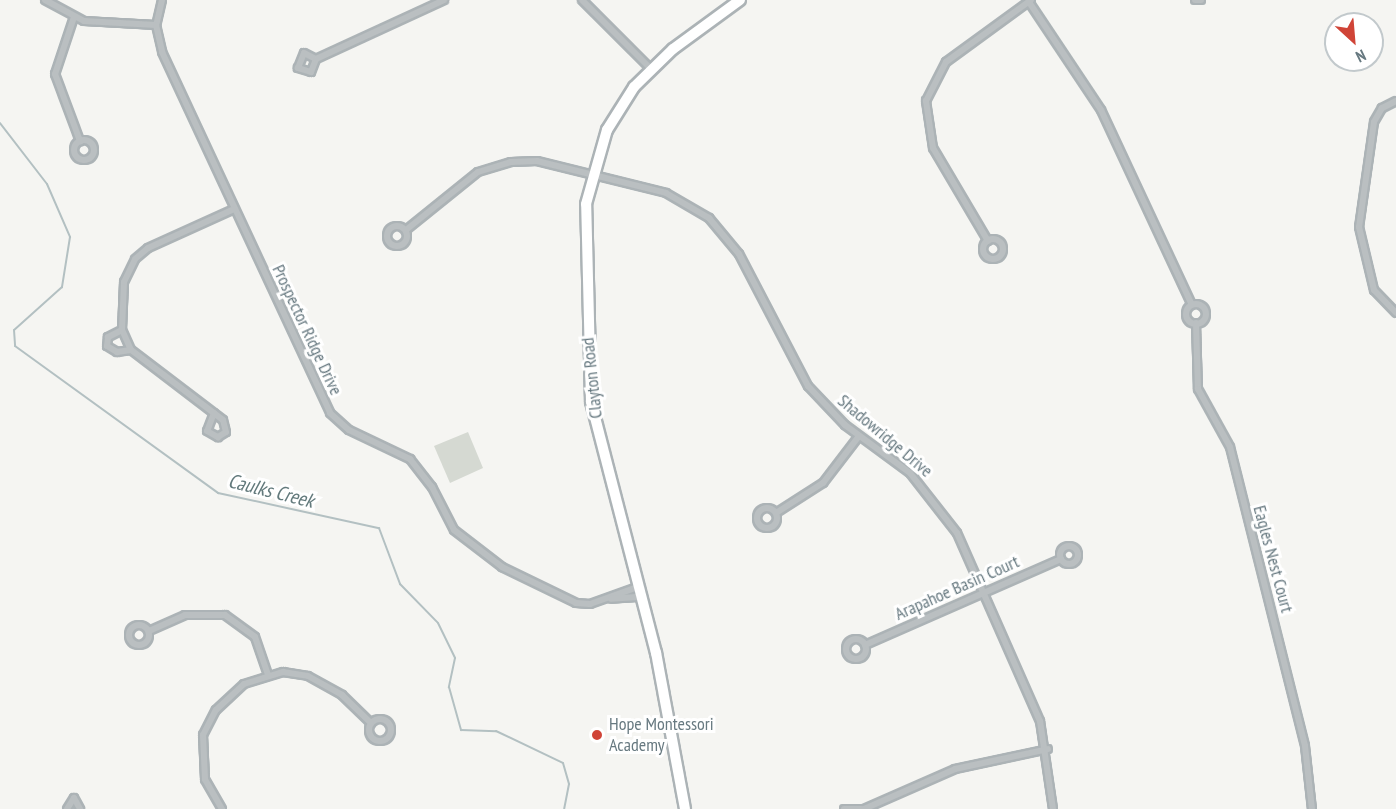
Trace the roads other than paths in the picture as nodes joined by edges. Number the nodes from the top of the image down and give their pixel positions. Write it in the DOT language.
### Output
graph roads {
  1 [pos="45,0"];
  2 [pos="162,0"];
  3 [pos="444,0"];
  4 [pos="582,0"];
  5 [pos="741,0"];
  6 [pos="1195,0"];
  7 [pos="1201,0"];
  8 [pos="1030,1"];
  9 [pos="74,17"];
  10 [pos="156,25"];
  11 [pos="316,59"];
  12 [pos="651,68"];
  13 [pos="1396,101"];
  14 [pos="80,141"];
  15 [pos="592,175"];
  16 [pos="234,209"];
  17 [pos="406,230"];
  18 [pos="988,241"];
  19 [pos="1192,305"];
  20 [pos="1396,314"];
  21 [pos="1196,323"];
  22 [pos="122,330"];
  23 [pos="131,350"];
  24 [pos="214,412"];
  25 [pos="859,436"];
  26 [pos="776,513"];
  27 [pos="1060,559"];
  28 [pos="641,591"];
  29 [pos="984,592"];
  30 [pos="149,631"];
  31 [pos="865,645"];
  32 [pos="268,674"];
  33 [pos="371,723"];
  34 [pos="1048,749"];
  35 [pos="67,809"];
  36 [pos="80,809"];
  37 [pos="222,809"];
  38 [pos="684,809"];
  39 [pos="844,809"];
  40 [pos="862,809"];
  41 [pos="1053,809"];
  42 [pos="1312,809"];
  1 -- 9 [label="street"];
  2 -- 10 [label="street, Prospector Ridge Drive"];
  3 -- 11 [label="street"];
  4 -- 12 [label="street"];
  5 -- 12 [label="main road, Clayton Road"];
  6 -- 7 [label="street"];
  8 -- 18 [label="street"];
  8 -- 19 [label="street, Eagles Nest Court"];
  9 -- 10 [label="street"];
  9 -- 14 [label="street"];
  10 -- 16 [label="street, Prospector Ridge Drive"];
  12 -- 15 [label="main road, Clayton Road"];
  13 -- 20 [label="street"];
  15 -- 17 [label="street, Shadowridge Drive"];
  15 -- 25 [label="street, Shadowridge Drive"];
  15 -- 28 [label="main road, Clayton Road"];
  16 -- 22 [label="street"];
  16 -- 28 [label="street, Prospector Ridge Drive"];
  19 -- 21 [label="street, Eagles Nest Court"];
  19 -- 21 [label="street, Eagles Nest Court"];
  21 -- 42 [label="street, Eagles Nest Court"];
  22 -- 23 [label="street"];
  22 -- 23 [label="street"];
  23 -- 24 [label="street"];
  25 -- 26 [label="street"];
  25 -- 29 [label="street, Shadowridge Drive"];
  27 -- 29 [label="street, Arapahoe Basin Court"];
  28 -- 38 [label="main road, Clayton Road"];
  29 -- 31 [label="street, Arapahoe Basin Court"];
  29 -- 34 [label="street, Shadowridge Drive"];
  30 -- 32 [label="street"];
  32 -- 33 [label="street"];
  32 -- 37 [label="street"];
  34 -- 40 [label="street"];
  34 -- 41 [label="street, Shadowridge Drive"];
  35 -- 36 [label="street"];
  39 -- 40 [label="street"];
}
